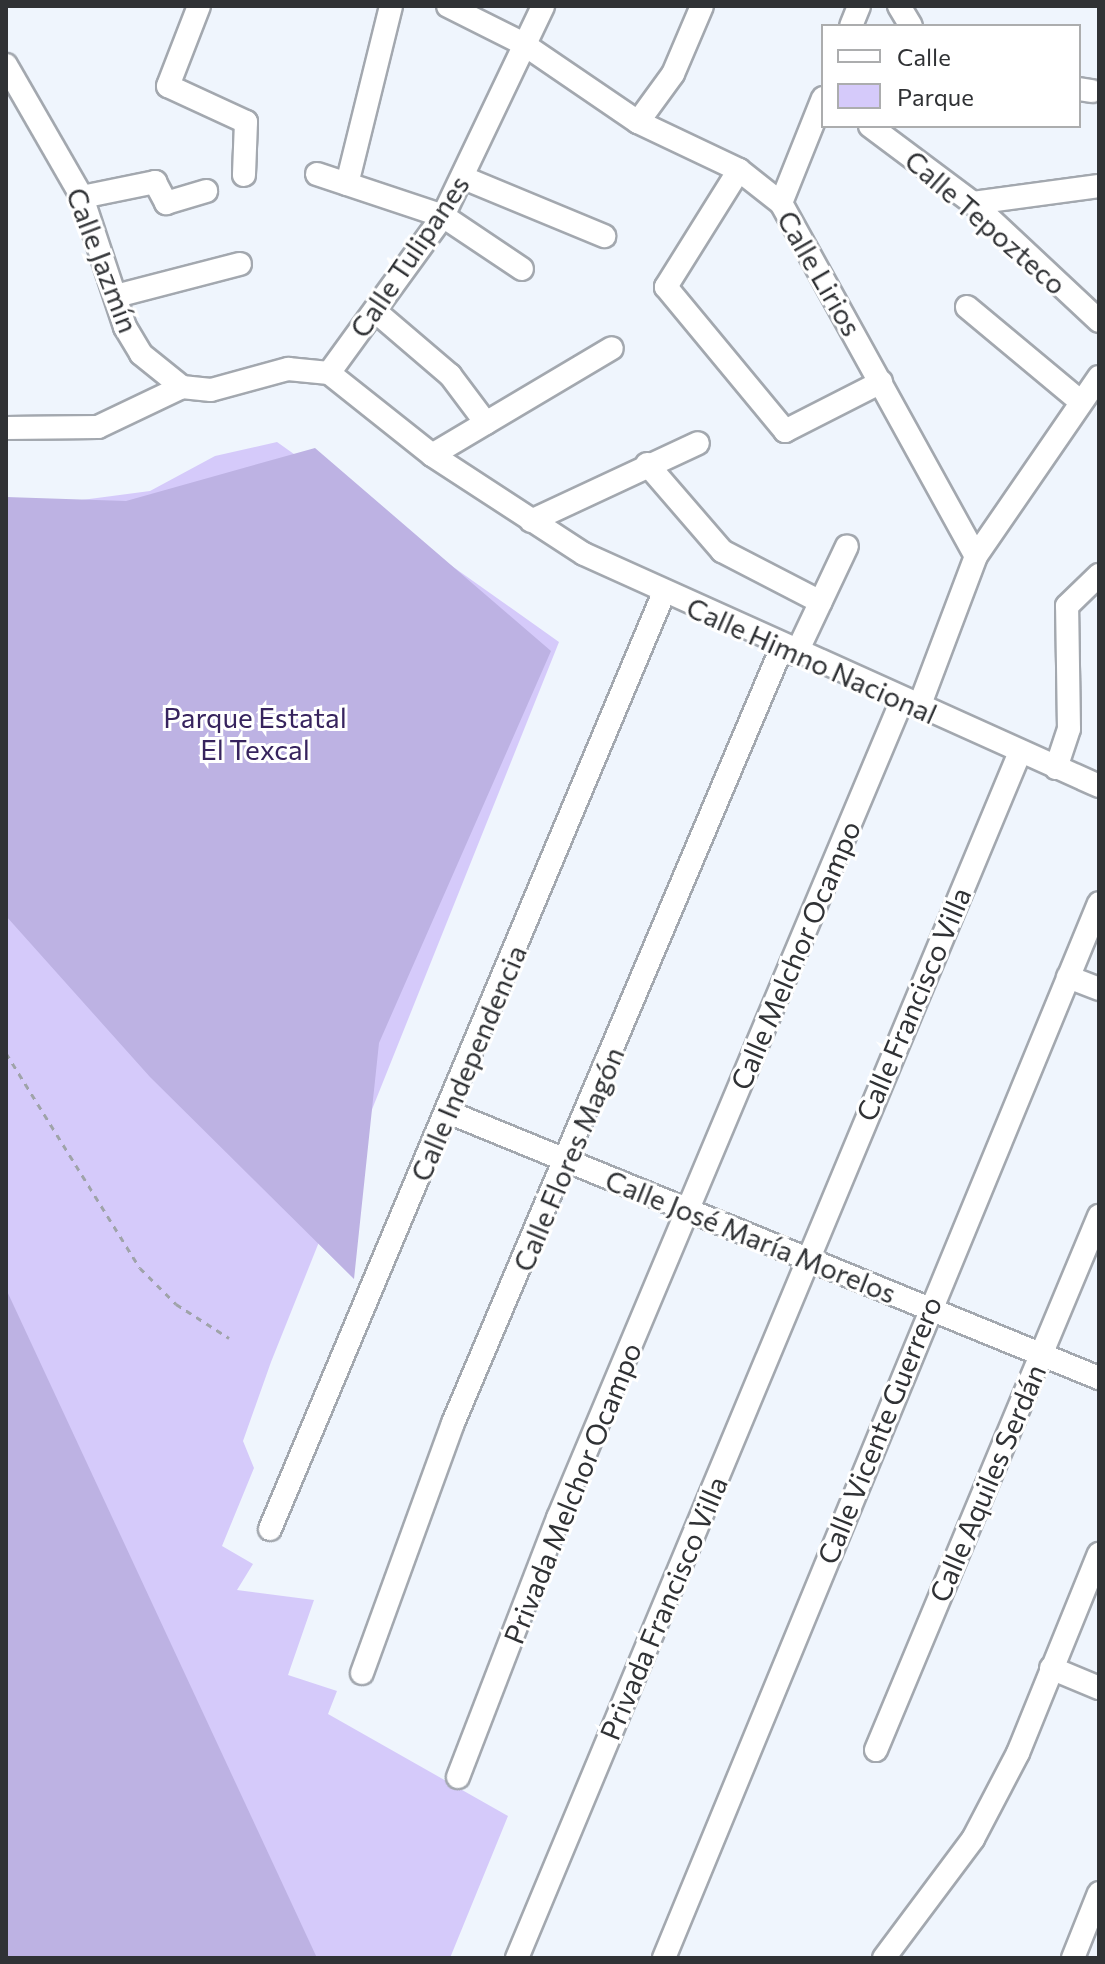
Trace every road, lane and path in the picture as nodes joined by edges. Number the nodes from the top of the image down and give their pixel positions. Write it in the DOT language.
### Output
graph roads {
  1 [pos="199,6"];
  2 [pos="391,6"];
  3 [pos="448,6"];
  4 [pos="543,6"];
  5 [pos="702,6"];
  6 [pos="899,6"];
  7 [pos="910,24"];
  8 [pos="522,43"];
  9 [pos="6,65"];
  10 [pos="821,104"];
  11 [pos="638,122"];
  12 [pos="873,128"];
  13 [pos="739,170"];
  14 [pos="317,174"];
  15 [pos="244,175"];
  16 [pos="464,178"];
  17 [pos="347,184"];
  18 [pos="1099,186"];
  19 [pos="206,191"];
  20 [pos="82,197"];
  21 [pos="781,203"];
  22 [pos="973,203"];
  23 [pos="443,216"];
  24 [pos="604,236"];
  25 [pos="240,264"];
  26 [pos="522,269"];
  27 [pos="116,296"];
  28 [pos="967,307"];
  29 [pos="375,311"];
  30 [pos="1099,321"];
  31 [pos="612,348"];
  32 [pos="329,373"];
  33 [pos="1099,377"];
  34 [pos="881,382"];
  35 [pos="182,387"];
  36 [pos="1081,402"];
  37 [pos="486,423"];
  38 [pos="6,428"];
  39 [pos="698,443"];
  40 [pos="432,455"];
  41 [pos="647,464"];
  42 [pos="531,521"];
  43 [pos="847,546"];
  44 [pos="976,556"];
  45 [pos="1099,575"];
  46 [pos="663,595"];
  47 [pos="821,602"];
  48 [pos="789,650"];
  49 [pos="910,704"];
  50 [pos="1020,752"];
  51 [pos="1056,768"];
  52 [pos="1099,786"];
  53 [pos="1099,903"];
  54 [pos="1068,977"];
  55 [pos="1099,989"];
  56 [pos="6,1053"];
  57 [pos="448,1112"];
  58 [pos="569,1161"];
  59 [pos="688,1210"];
  60 [pos="1099,1216"];
  61 [pos="807,1257"];
  62 [pos="928,1309"];
  63 [pos="229,1338"];
  64 [pos="1041,1355"];
  65 [pos="1099,1378"];
  66 [pos="270,1529"];
  67 [pos="1099,1554"];
  68 [pos="1051,1668"];
  69 [pos="362,1673"];
  70 [pos="1099,1688"];
  71 [pos="876,1750"];
  72 [pos="458,1777"];
  73 [pos="1099,1893"];
  74 [pos="517,1958"];
  75 [pos="664,1958"];
  76 [pos="884,1958"];
  77 [pos="1073,1958"];
  1 -- 15 [label="street"];
  2 -- 17 [label="street"];
  3 -- 8 [label="street, Calle Lirios"];
  4 -- 8 [label="street, Calle Tulipanes"];
  5 -- 11 [label="street"];
  6 -- 7 [label="street"];
  8 -- 11 [label="street, Calle Lirios"];
  8 -- 16 [label="street, Calle Tulipanes"];
  9 -- 20 [label="street, Calle Jazmín"];
  10 -- 21 [label="street"];
  11 -- 13 [label="street, Calle Lirios"];
  12 -- 22 [label="street, Calle Tepozteco"];
  13 -- 21 [label="street, Calle Lirios"];
  13 -- 34 [label="street"];
  14 -- 17 [label="street"];
  16 -- 23 [label="street, Calle Tulipanes"];
  16 -- 24 [label="street"];
  17 -- 23 [label="street"];
  18 -- 22 [label="street"];
  19 -- 20 [label="street"];
  20 -- 27 [label="street, Calle Jazmín"];
  21 -- 34 [label="street, Calle Lirios"];
  22 -- 30 [label="street, Calle Tepozteco"];
  23 -- 26 [label="street"];
  23 -- 29 [label="street, Calle Tulipanes"];
  25 -- 27 [label="street"];
  27 -- 35 [label="street, Calle Jazmín"];
  28 -- 36 [label="street"];
  29 -- 32 [label="street, Calle Tulipanes"];
  29 -- 37 [label="street"];
  31 -- 37 [label="street"];
  32 -- 35 [label="street"];
  32 -- 40 [label="street"];
  33 -- 36 [label="street, Calle Melchor Ocampo"];
  34 -- 44 [label="street, Calle Lirios"];
  35 -- 38 [label="street"];
  36 -- 44 [label="street, Calle Melchor Ocampo"];
  37 -- 40 [label="street"];
  39 -- 41 [label="street"];
  40 -- 42 [label="street"];
  41 -- 42 [label="street"];
  41 -- 47 [label="street"];
  42 -- 46 [label="street, Calle Himno Nacional"];
  43 -- 47 [label="street, Calle Flores Magón"];
  44 -- 49 [label="street, Calle Melchor Ocampo"];
  45 -- 51 [label="street"];
  46 -- 48 [label="street, Calle Himno Nacional"];
  46 -- 57 [label="street, Calle Independencia"];
  47 -- 48 [label="street, Calle Flores Magón"];
  48 -- 49 [label="street, Calle Himno Nacional"];
  48 -- 58 [label="street, Calle Flores Magón"];
  49 -- 50 [label="street, Calle Himno Nacional"];
  49 -- 59 [label="street, Calle Melchor Ocampo"];
  50 -- 51 [label="street, Calle Himno Nacional"];
  50 -- 61 [label="street, Calle Francisco Villa"];
  51 -- 52 [label="street, Calle Himno Nacional"];
  53 -- 54 [label="street, Calle Vicente Guerrero"];
  54 -- 55 [label="street"];
  54 -- 62 [label="street, Calle Vicente Guerrero"];
  56 -- 63 [label="path"];
  57 -- 58 [label="street, Calle José María Morelos"];
  57 -- 66 [label="street, Calle Independencia"];
  58 -- 59 [label="street, Calle José María Morelos"];
  58 -- 69 [label="street, Calle Flores Magón"];
  59 -- 61 [label="street, Calle José María Morelos"];
  59 -- 72 [label="street, Privada Melchor Ocampo"];
  60 -- 64 [label="street, Calle Aquiles Serdán"];
  61 -- 62 [label="street, Calle José María Morelos"];
  61 -- 74 [label="street, Privada Francisco Villa"];
  62 -- 64 [label="street, Calle José María Morelos"];
  62 -- 75 [label="street, Calle Vicente Guerrero"];
  64 -- 65 [label="street, Calle José María Morelos"];
  64 -- 71 [label="street, Calle Aquiles Serdán"];
  67 -- 68 [label="street"];
  68 -- 70 [label="street"];
  68 -- 76 [label="street"];
  73 -- 77 [label="street"];
}
